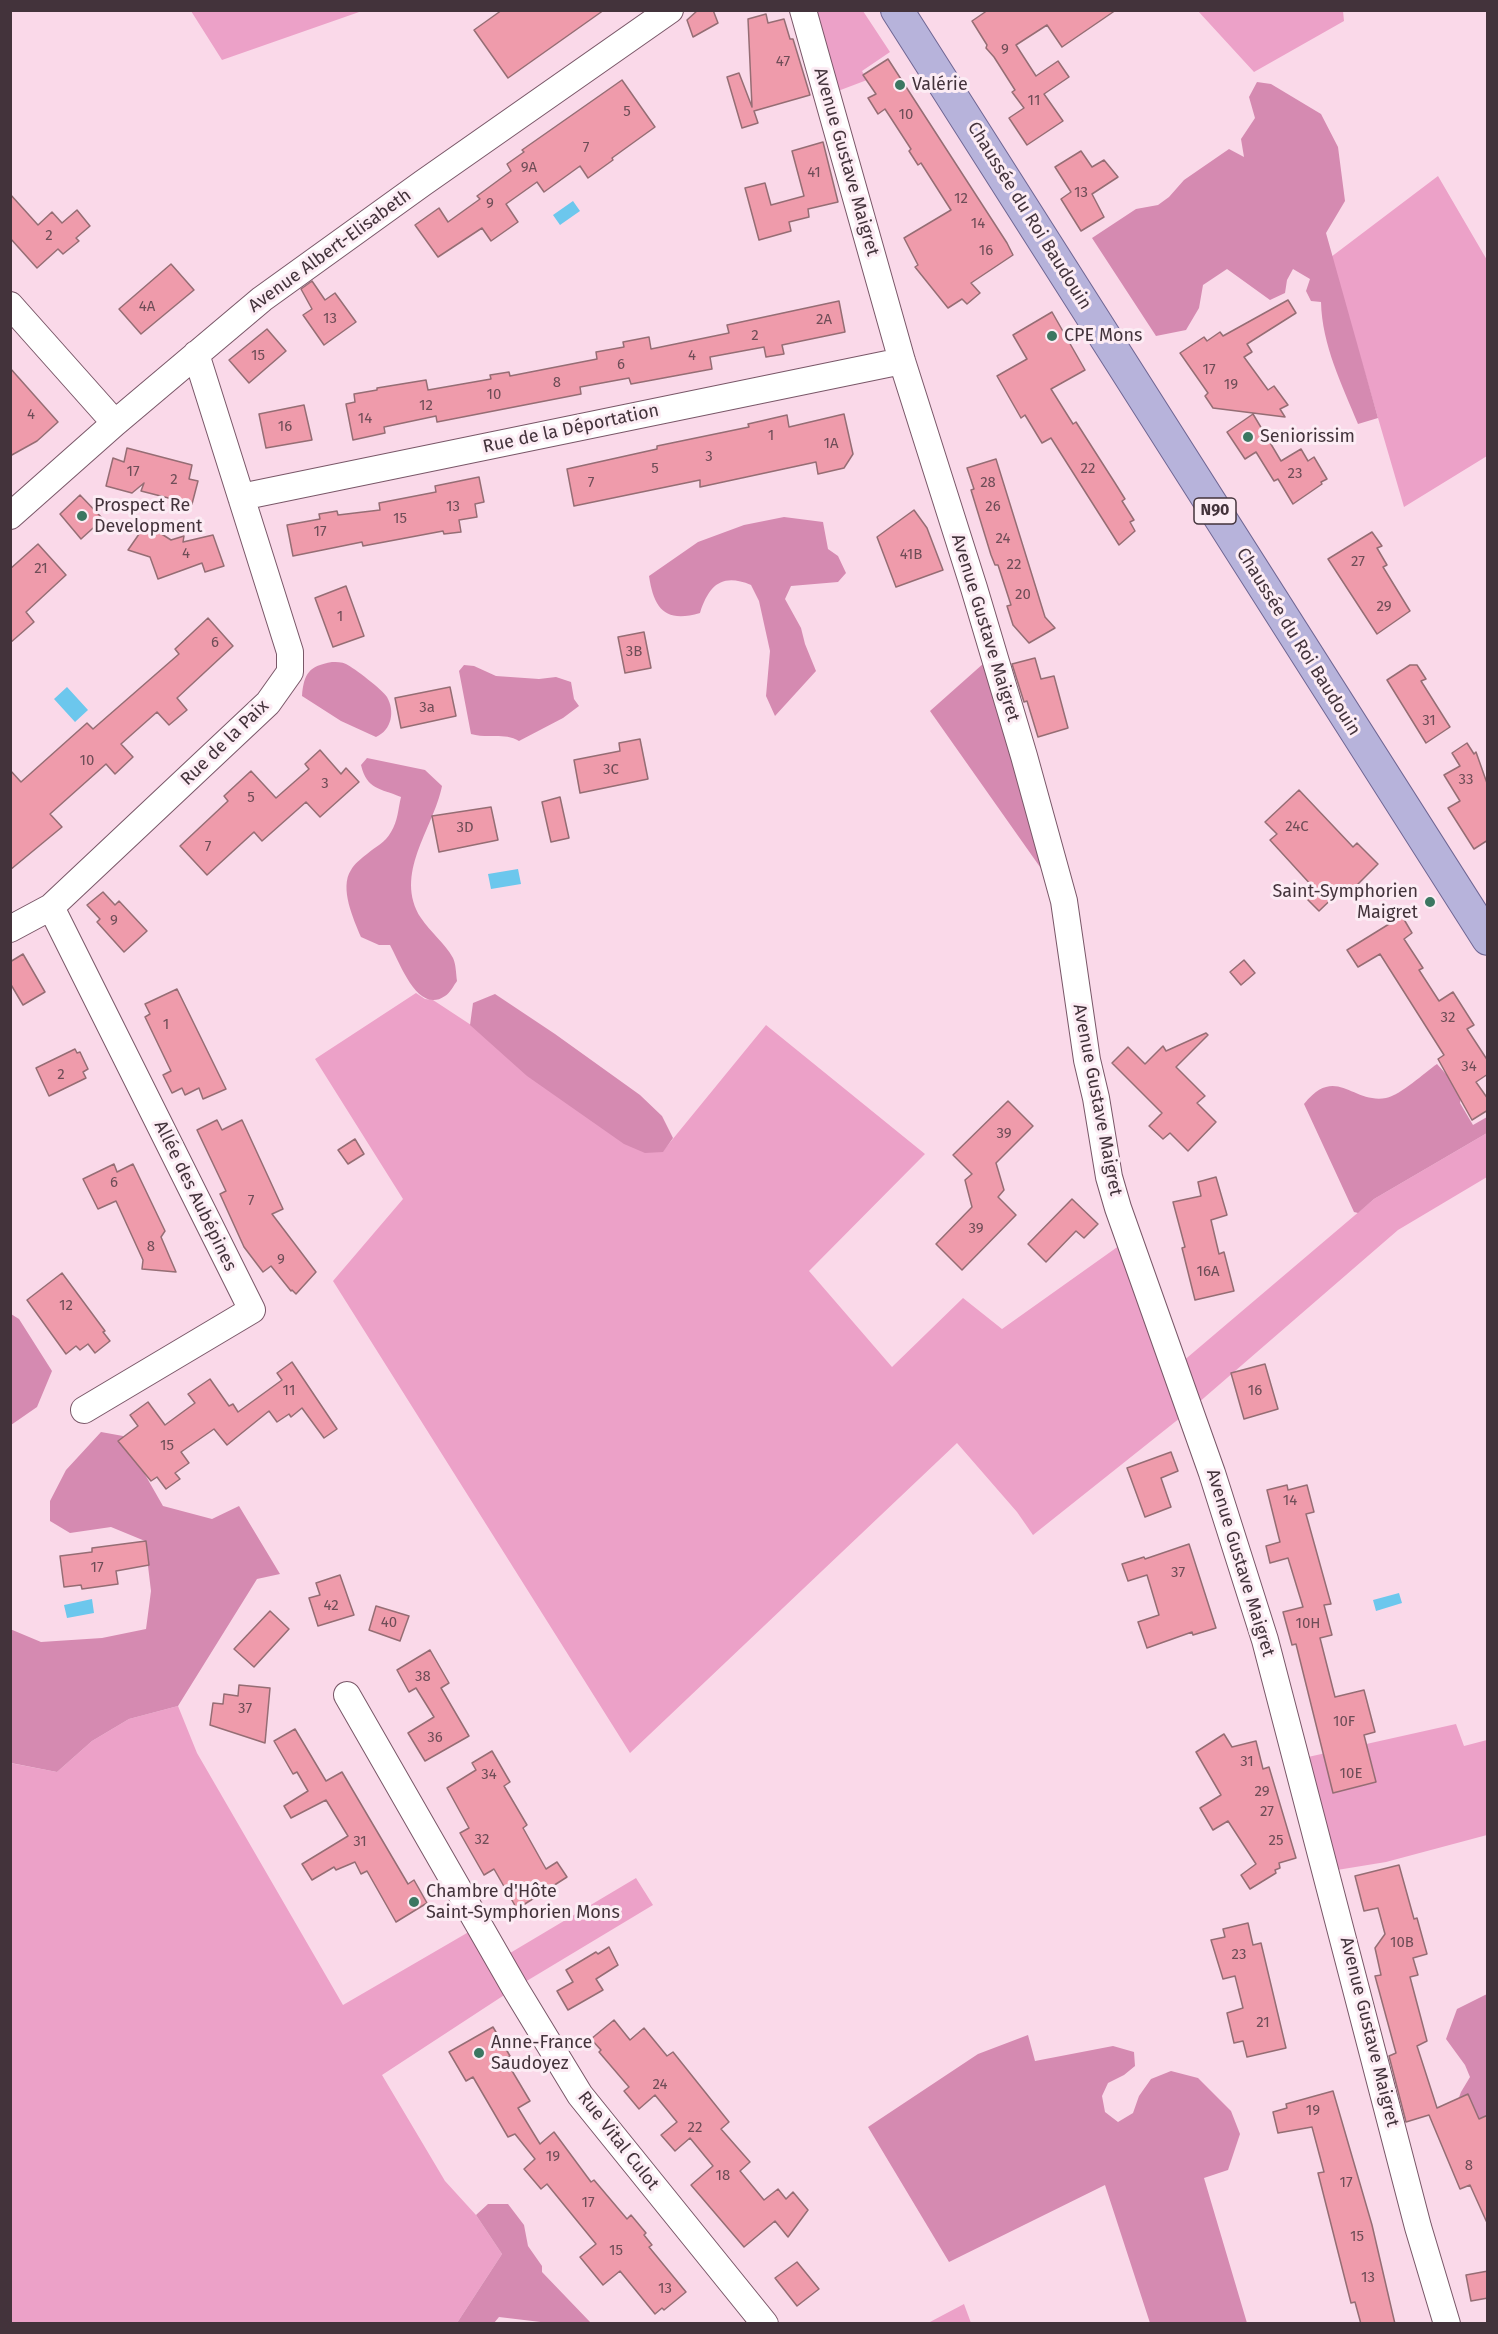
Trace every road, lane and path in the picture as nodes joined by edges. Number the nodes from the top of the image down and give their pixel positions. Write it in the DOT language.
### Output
graph roads {
  1 [pos="670,10"];
  2 [pos="803,10"];
  3 [pos="897,10"];
  4 [pos="10,305"];
  5 [pos="196,354"];
  6 [pos="902,361"];
  7 [pos="115,423"];
  8 [pos="241,497"];
  9 [pos="10,516"];
  10 [pos="51,907"];
  11 [pos="10,929"];
  12 [pos="1488,939"];
  13 [pos="84,1410"];
  14 [pos="347,1695"];
  15 [pos="765,2324"];
  16 [pos="1447,2324"];
  1 -- 5 [label="street, Avenue Albert-Elisabeth"];
  2 -- 6 [label="street, Avenue Gustave Maigret"];
  3 -- 12 [label="main road, Chaussée du Roi Baudouin / N90"];
  4 -- 7 [label="street"];
  5 -- 7 [label="street, Avenue Albert-Elisabeth"];
  5 -- 8 [label="street, Rue de la Paix"];
  6 -- 8 [label="street, Rue de la Déportation"];
  6 -- 16 [label="street, Avenue Gustave Maigret"];
  7 -- 9 [label="street, Avenue Albert-Elisabeth"];
  8 -- 10 [label="street, Rue de la Paix"];
  10 -- 11 [label="street, Rue de la Paix"];
  10 -- 13 [label="street, Allée des Aubépines"];
  14 -- 15 [label="street, Rue Vital Culot"];
}
